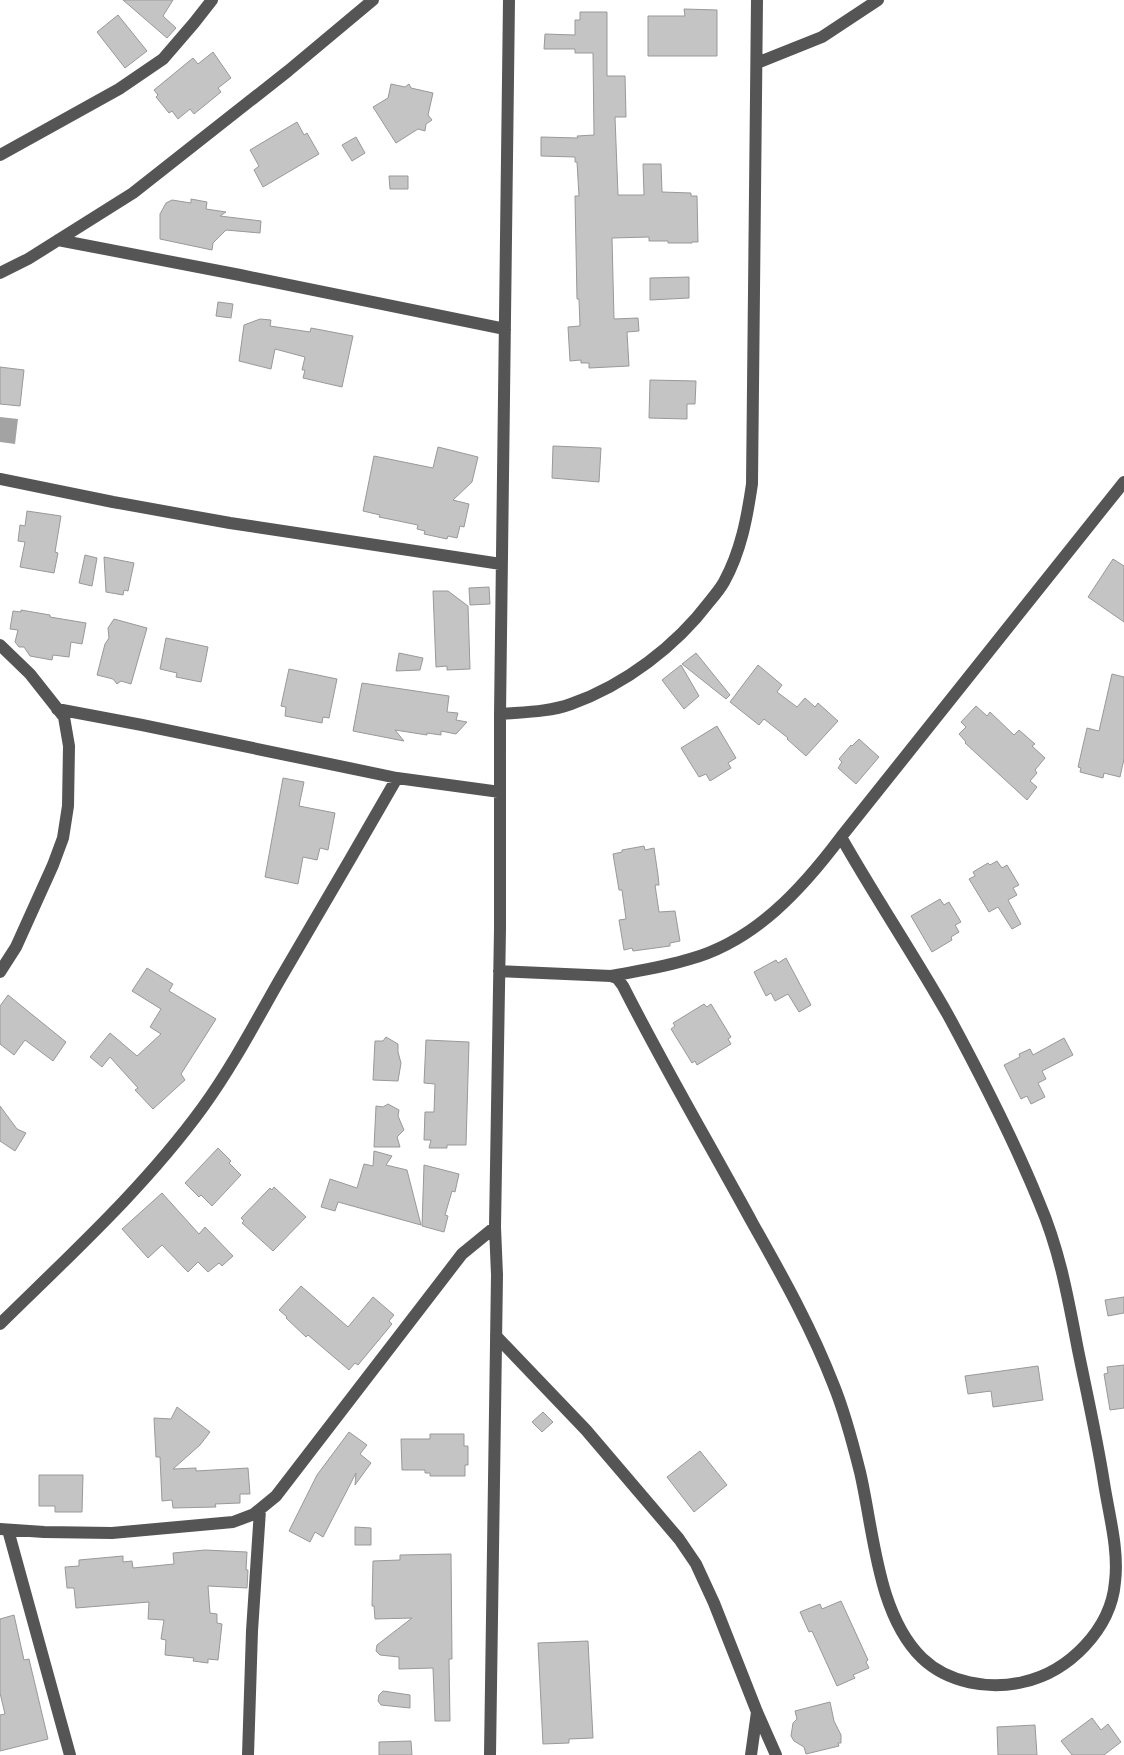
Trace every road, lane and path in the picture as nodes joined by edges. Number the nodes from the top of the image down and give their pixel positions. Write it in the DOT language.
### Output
graph roads {
  1 [pos="212,0"];
  2 [pos="374,0"];
  3 [pos="509,0"];
  4 [pos="757,0"];
  5 [pos="878,0"];
  6 [pos="758,62"];
  7 [pos="0,155"];
  8 [pos="58,240"];
  9 [pos="0,273"];
  10 [pos="505,329"];
  11 [pos="0,479"];
  12 [pos="1124,482"];
  13 [pos="501,564"];
  14 [pos="0,645"];
  15 [pos="57,710"];
  16 [pos="500,714"];
  17 [pos="397,778"];
  18 [pos="500,792"];
  19 [pos="841,837"];
  20 [pos="499,971"];
  21 [pos="0,972"];
  22 [pos="611,976"];
  23 [pos="495,1227"];
  24 [pos="0,1324"];
  25 [pos="496,1336"];
  26 [pos="260,1510"];
  27 [pos="4,1530"];
  28 [pos="757,1712"];
  29 [pos="70,1755"];
  30 [pos="248,1755"];
  31 [pos="490,1755"];
  32 [pos="751,1755"];
  33 [pos="776,1755"];
  1 -- 7 [label="street"];
  2 -- 8 [label="street"];
  3 -- 10 [label="street"];
  4 -- 6 [label="street"];
  5 -- 6 [label="street"];
  6 -- 16 [label="street"];
  8 -- 9 [label="street"];
  8 -- 10 [label="street"];
  10 -- 13 [label="street"];
  11 -- 13 [label="street"];
  12 -- 19 [label="street"];
  13 -- 16 [label="street"];
  14 -- 15 [label="street"];
  15 -- 17 [label="street"];
  15 -- 21 [label="street"];
  16 -- 18 [label="street"];
  17 -- 18 [label="street"];
  17 -- 24 [label="street"];
  18 -- 20 [label="street"];
  19 -- 22 [label="street"];
  19 -- 22 [label="street"];
  20 -- 22 [label="street"];
  20 -- 23 [label="street"];
  23 -- 25 [label="street"];
  23 -- 26 [label="street"];
  25 -- 28 [label="street"];
  25 -- 31 [label="street"];
  26 -- 27 [label="street"];
  26 -- 30 [label="street"];
  27 -- 29 [label="street"];
  28 -- 32 [label="street"];
  28 -- 33 [label="street"];
}
